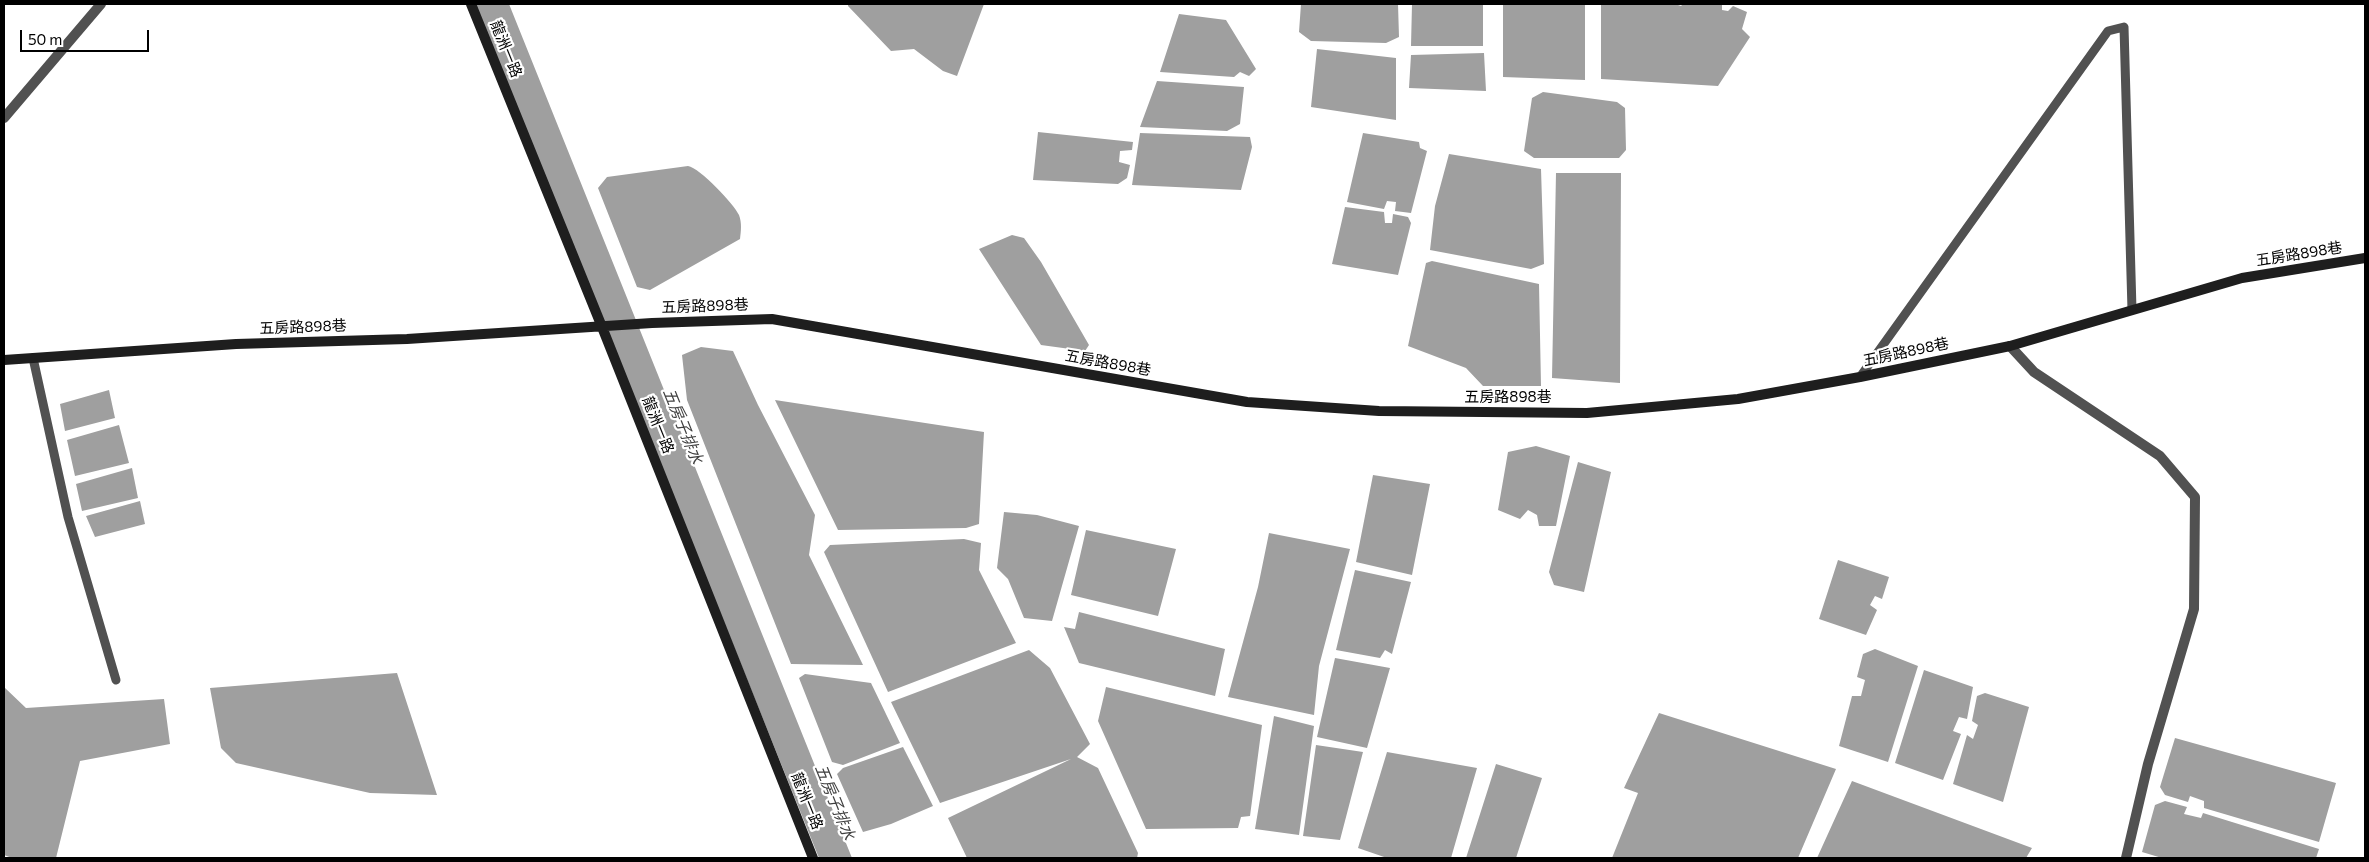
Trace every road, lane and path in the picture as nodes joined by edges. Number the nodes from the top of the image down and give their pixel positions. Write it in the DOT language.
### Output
graph roads {
  1 [pos="101,4"];
  2 [pos="471,4"];
  3 [pos="4,118"];
  4 [pos="2365,258"];
  5 [pos="2132,310"];
  6 [pos="602,327"];
  7 [pos="2010,346"];
  8 [pos="33,358"];
  9 [pos="4,360"];
  10 [pos="1860,377"];
  11 [pos="116,680"];
  12 [pos="813,858"];
  13 [pos="2126,858"];
  1 -- 3 [label="street"];
  2 -- 6 [label="street, 龍洲一路"];
  4 -- 5 [label="street, 五房路898巷"];
  5 -- 7 [label="street, 五房路898巷"];
  5 -- 10 [label="lane"];
  6 -- 8 [label="street, 五房路898巷"];
  6 -- 10 [label="street, 五房路898巷"];
  6 -- 12 [label="street, 龍洲一路"];
  7 -- 10 [label="street, 五房路898巷"];
  7 -- 13 [label="street"];
  8 -- 9 [label="street, 五房路898巷"];
  8 -- 11 [label="lane"];
}
